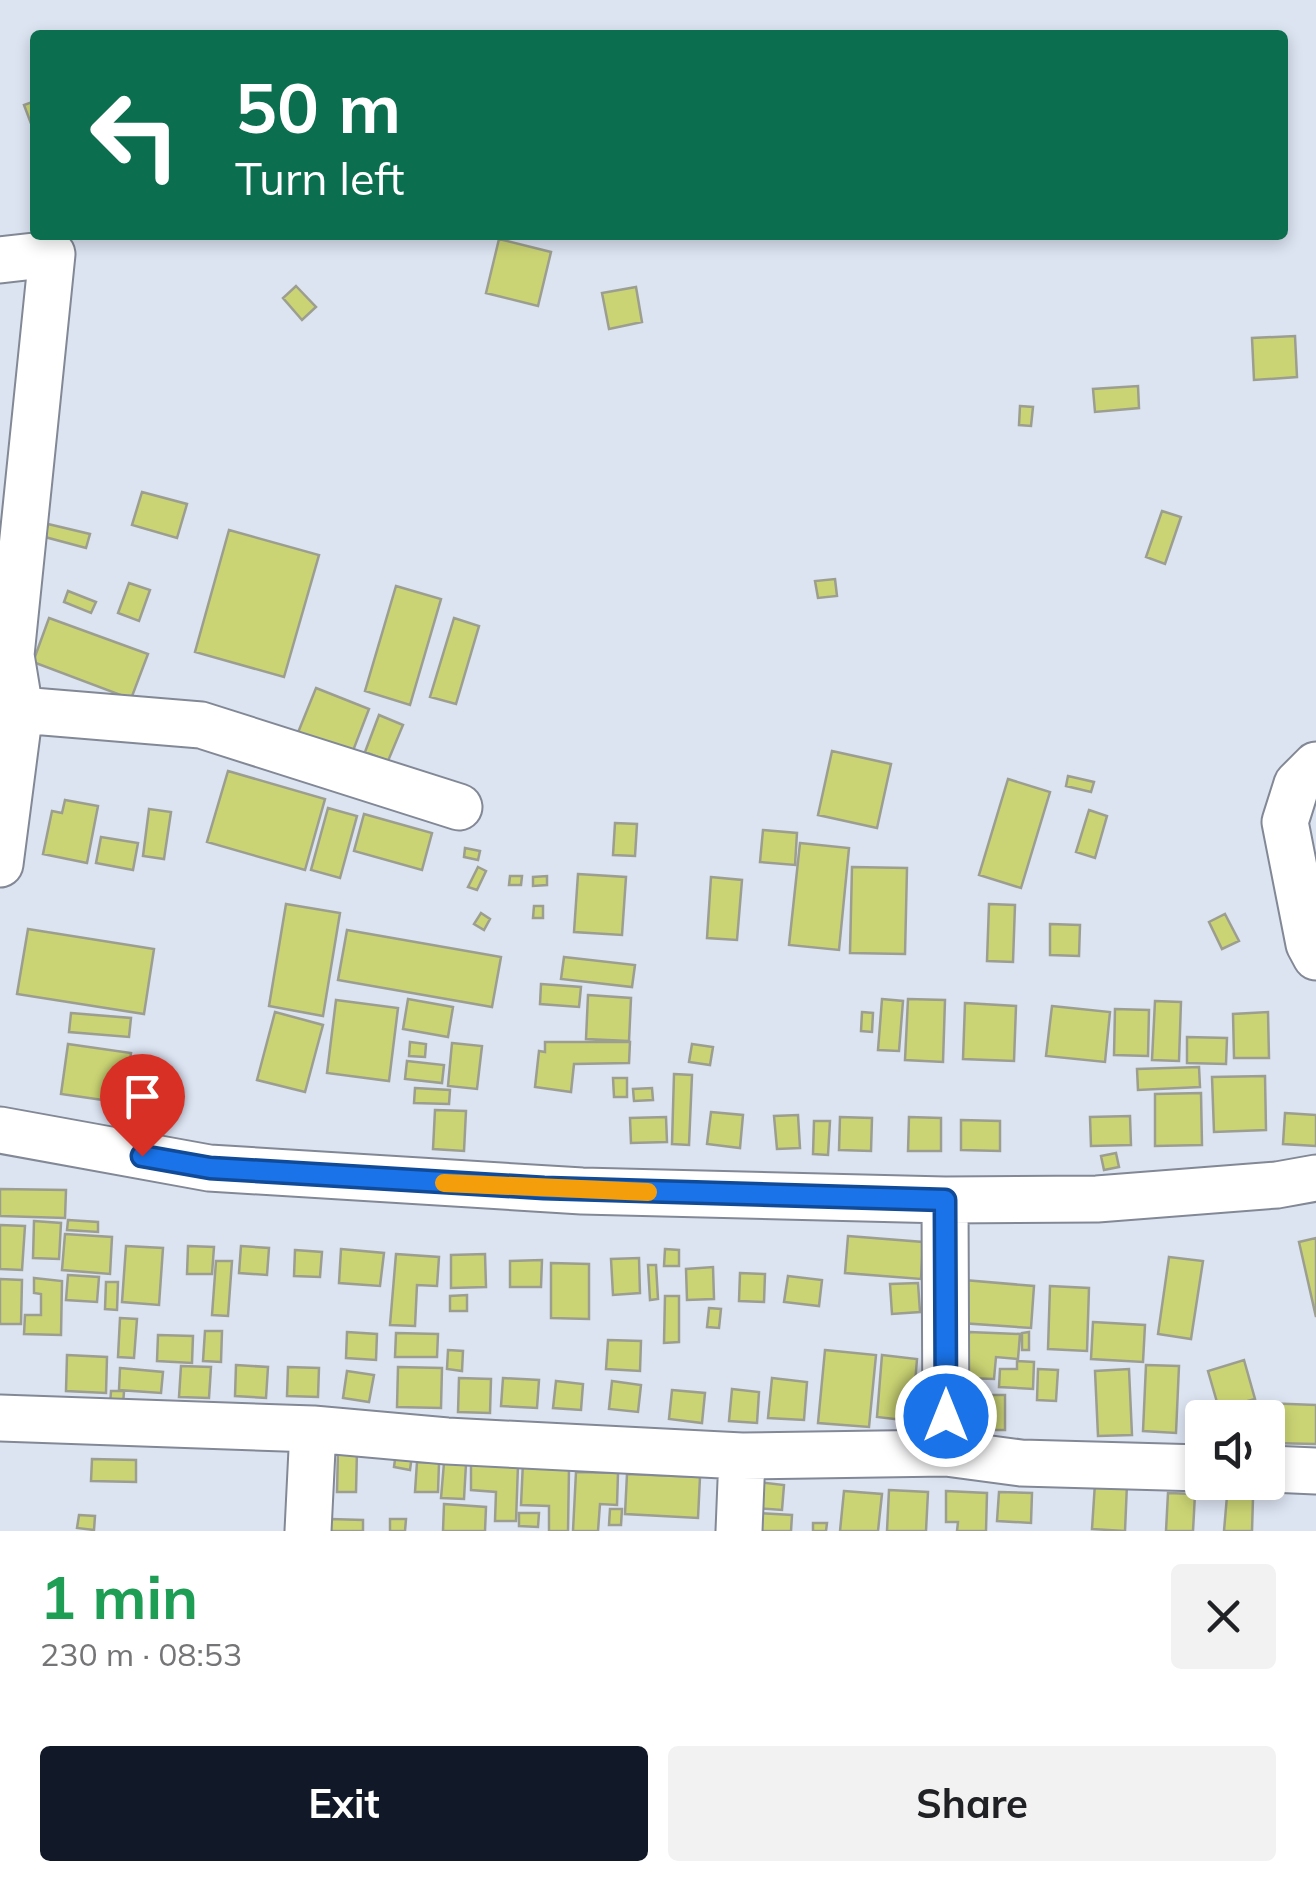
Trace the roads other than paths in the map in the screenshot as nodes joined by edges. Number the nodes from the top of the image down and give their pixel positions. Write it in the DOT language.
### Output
graph roads {
  1 [pos="0,260"];
  2 [pos="20,710"];
  3 [pos="1316,765"];
  4 [pos="459,807"];
  5 [pos="0,864"];
  6 [pos="1316,958"];
  7 [pos="0,1130"];
  8 [pos="1316,1178"];
  9 [pos="945,1200"];
  10 [pos="0,1418"];
  11 [pos="313,1429"];
  12 [pos="946,1452"];
  13 [pos="742,1456"];
  14 [pos="1185,1467"];
  15 [pos="1285,1470"];
  16 [pos="1316,1471"];
  17 [pos="308,1531"];
  18 [pos="739,1531"];
  1 -- 2 [label="street"];
  2 -- 4 [label="street"];
  2 -- 5 [label="street"];
  3 -- 6 [label="street"];
  7 -- 9 [label="street"];
  8 -- 9 [label="street"];
  9 -- 12 [label="street"];
  10 -- 11 [label="street"];
  11 -- 13 [label="street"];
  11 -- 17 [label="street"];
  12 -- 13 [label="street"];
  12 -- 14 [label="street"];
  13 -- 18 [label="street"];
  15 -- 16 [label="street"];
}
